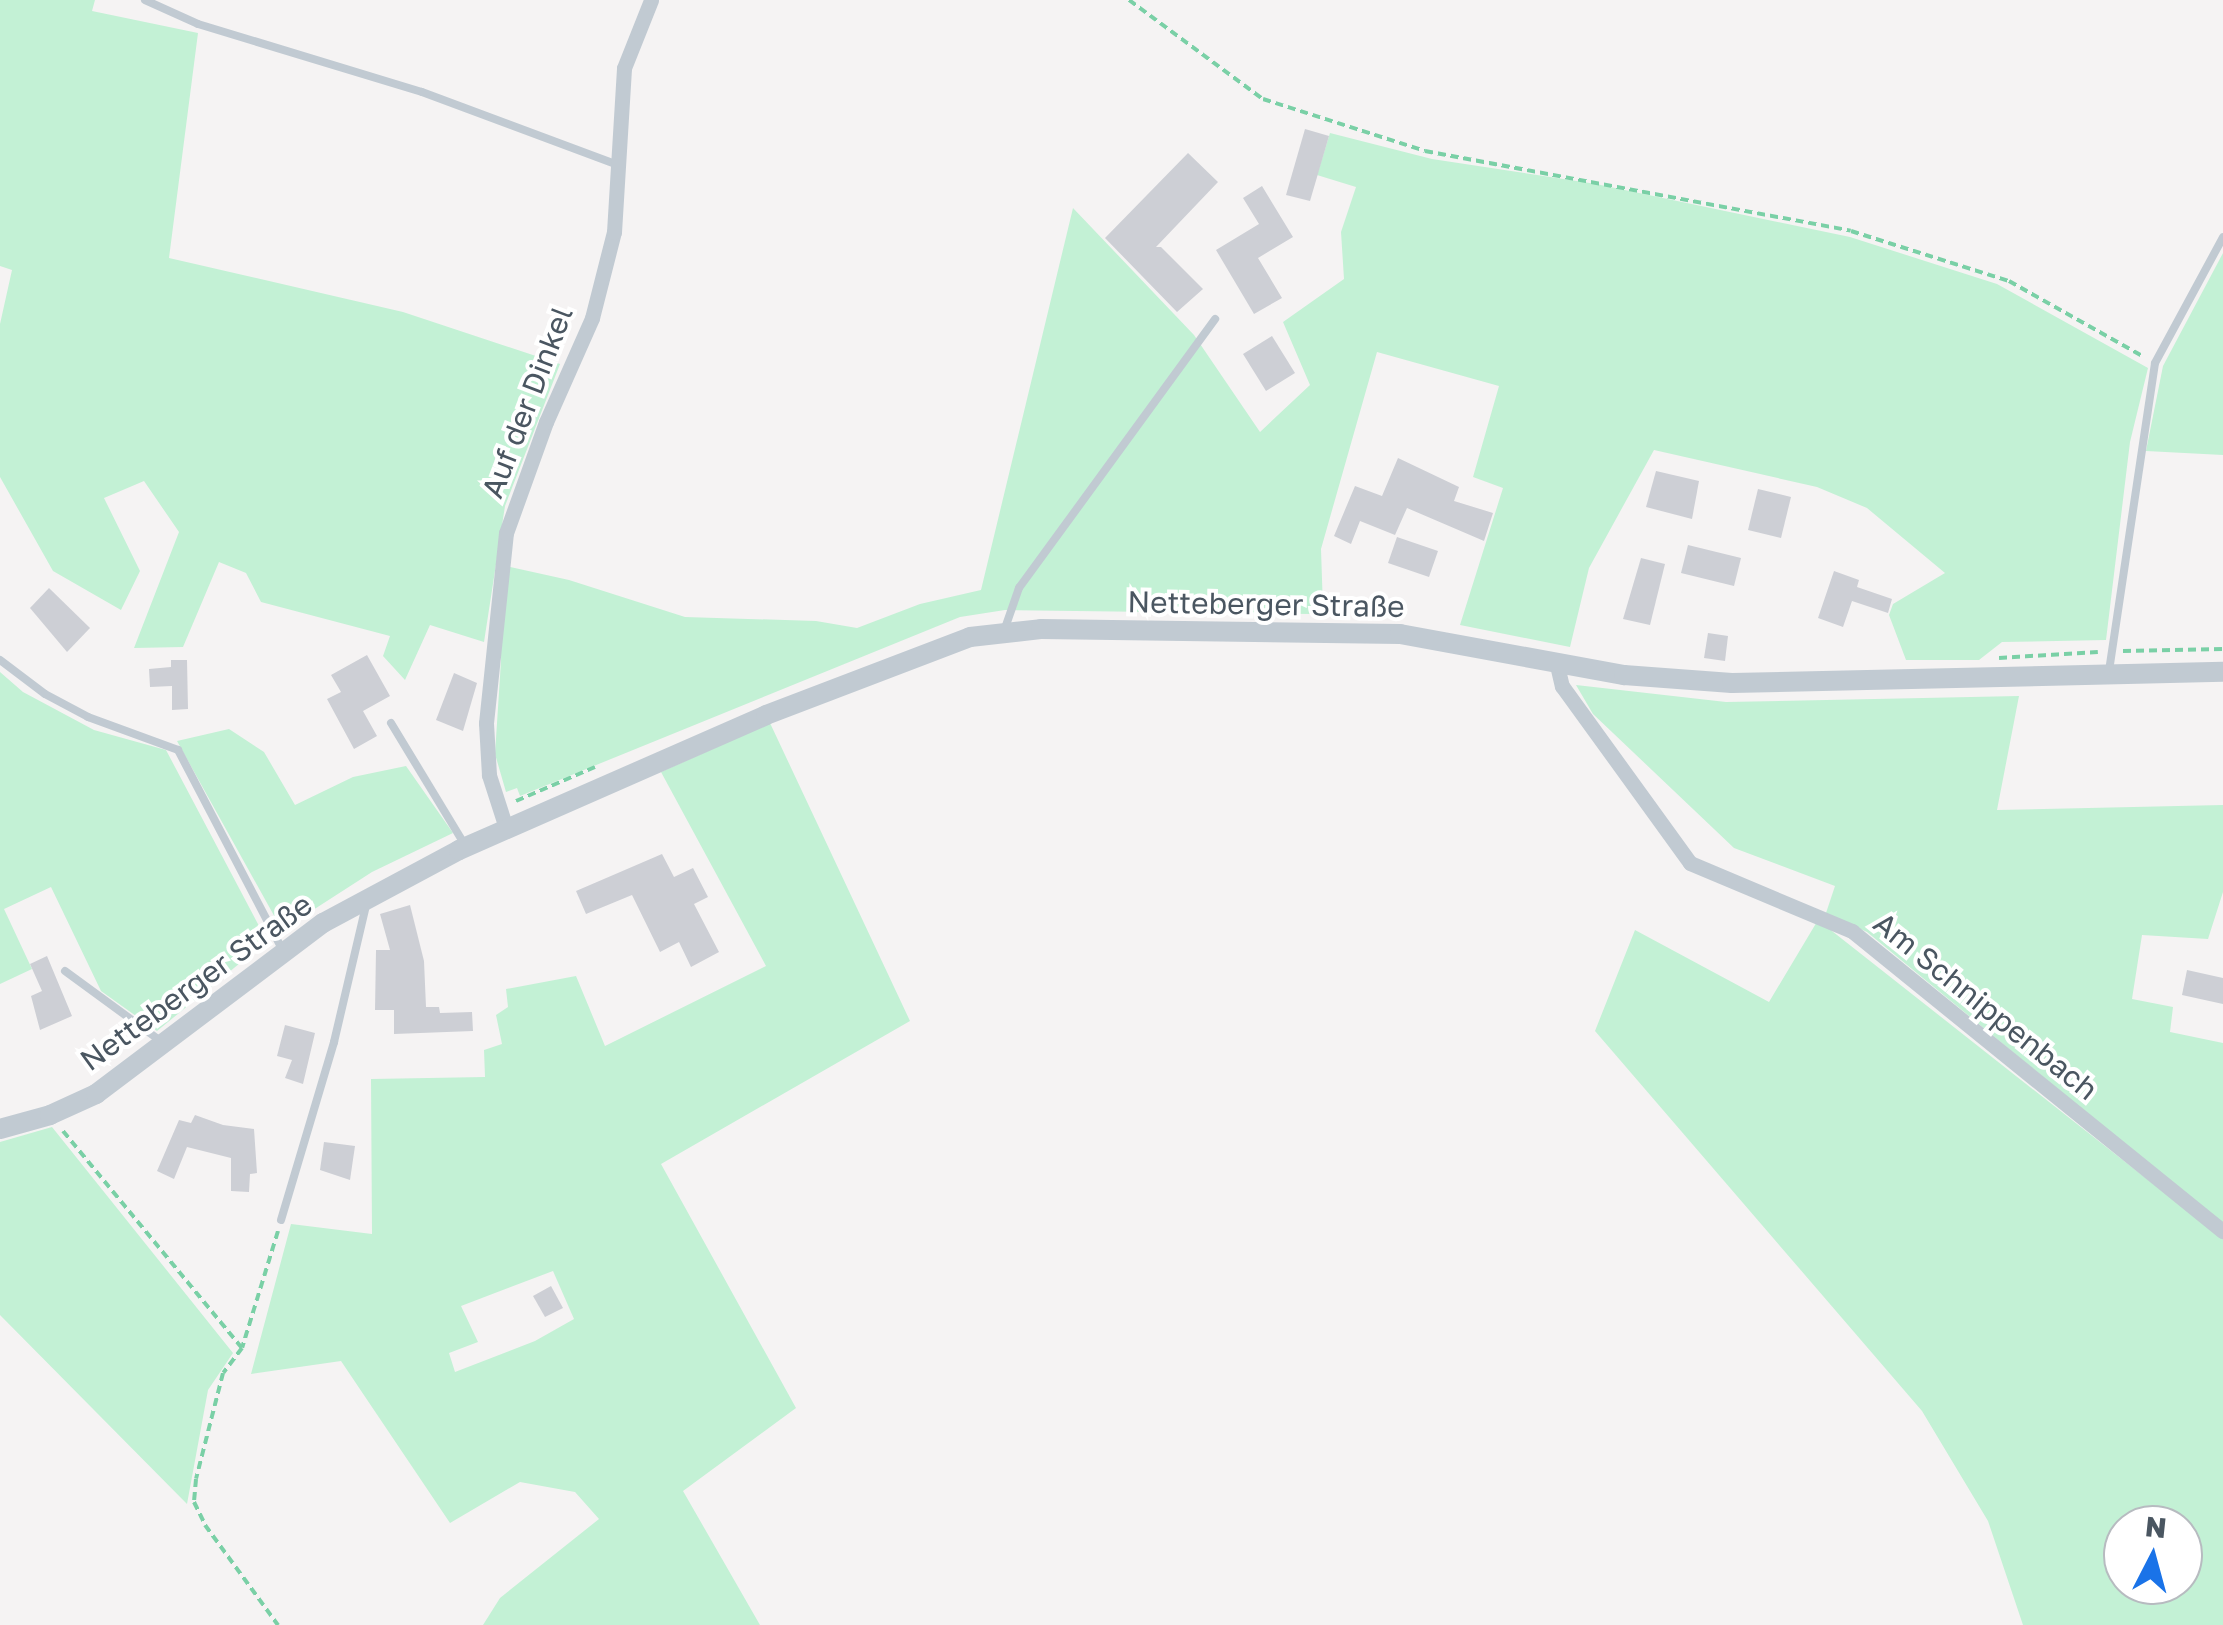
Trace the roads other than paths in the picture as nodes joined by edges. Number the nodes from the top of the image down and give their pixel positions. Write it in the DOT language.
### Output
graph roads {
  1 [pos="145,0"];
  2 [pos="651,0"];
  3 [pos="616,164"];
  4 [pos="2223,238"];
  5 [pos="1215,319"];
  6 [pos="1004,631"];
  7 [pos="0,660"];
  8 [pos="1557,665"];
  9 [pos="2223,672"];
  10 [pos="2109,675"];
  11 [pos="390,723"];
  12 [pos="506,828"];
  13 [pos="466,847"];
  14 [pos="368,897"];
  15 [pos="283,951"];
  16 [pos="65,972"];
  17 [pos="165,1045"];
  18 [pos="0,1129"];
  19 [pos="281,1220"];
  20 [pos="2223,1231"];
  1 -- 3 [label="lane"];
  2 -- 3 [label="street, Auf der Dinkel"];
  3 -- 12 [label="street, Auf der Dinkel"];
  4 -- 10 [label="lane"];
  5 -- 6 [label="lane"];
  6 -- 8 [label="street, Netteberger Straße"];
  6 -- 12 [label="street, Netteberger Straße"];
  7 -- 15 [label="lane"];
  8 -- 10 [label="street, Netteberger Straße"];
  8 -- 20 [label="street, Am Schnippenbach"];
  9 -- 10 [label="street, Netteberger Straße"];
  11 -- 13 [label="lane"];
  12 -- 13 [label="street, Netteberger Straße"];
  13 -- 14 [label="street, Netteberger Straße"];
  14 -- 15 [label="street, Netteberger Straße"];
  14 -- 19 [label="lane, Netteberger Straße"];
  15 -- 17 [label="street, Netteberger Straße"];
  16 -- 17 [label="lane"];
  17 -- 18 [label="street, Netteberger Straße"];
}
